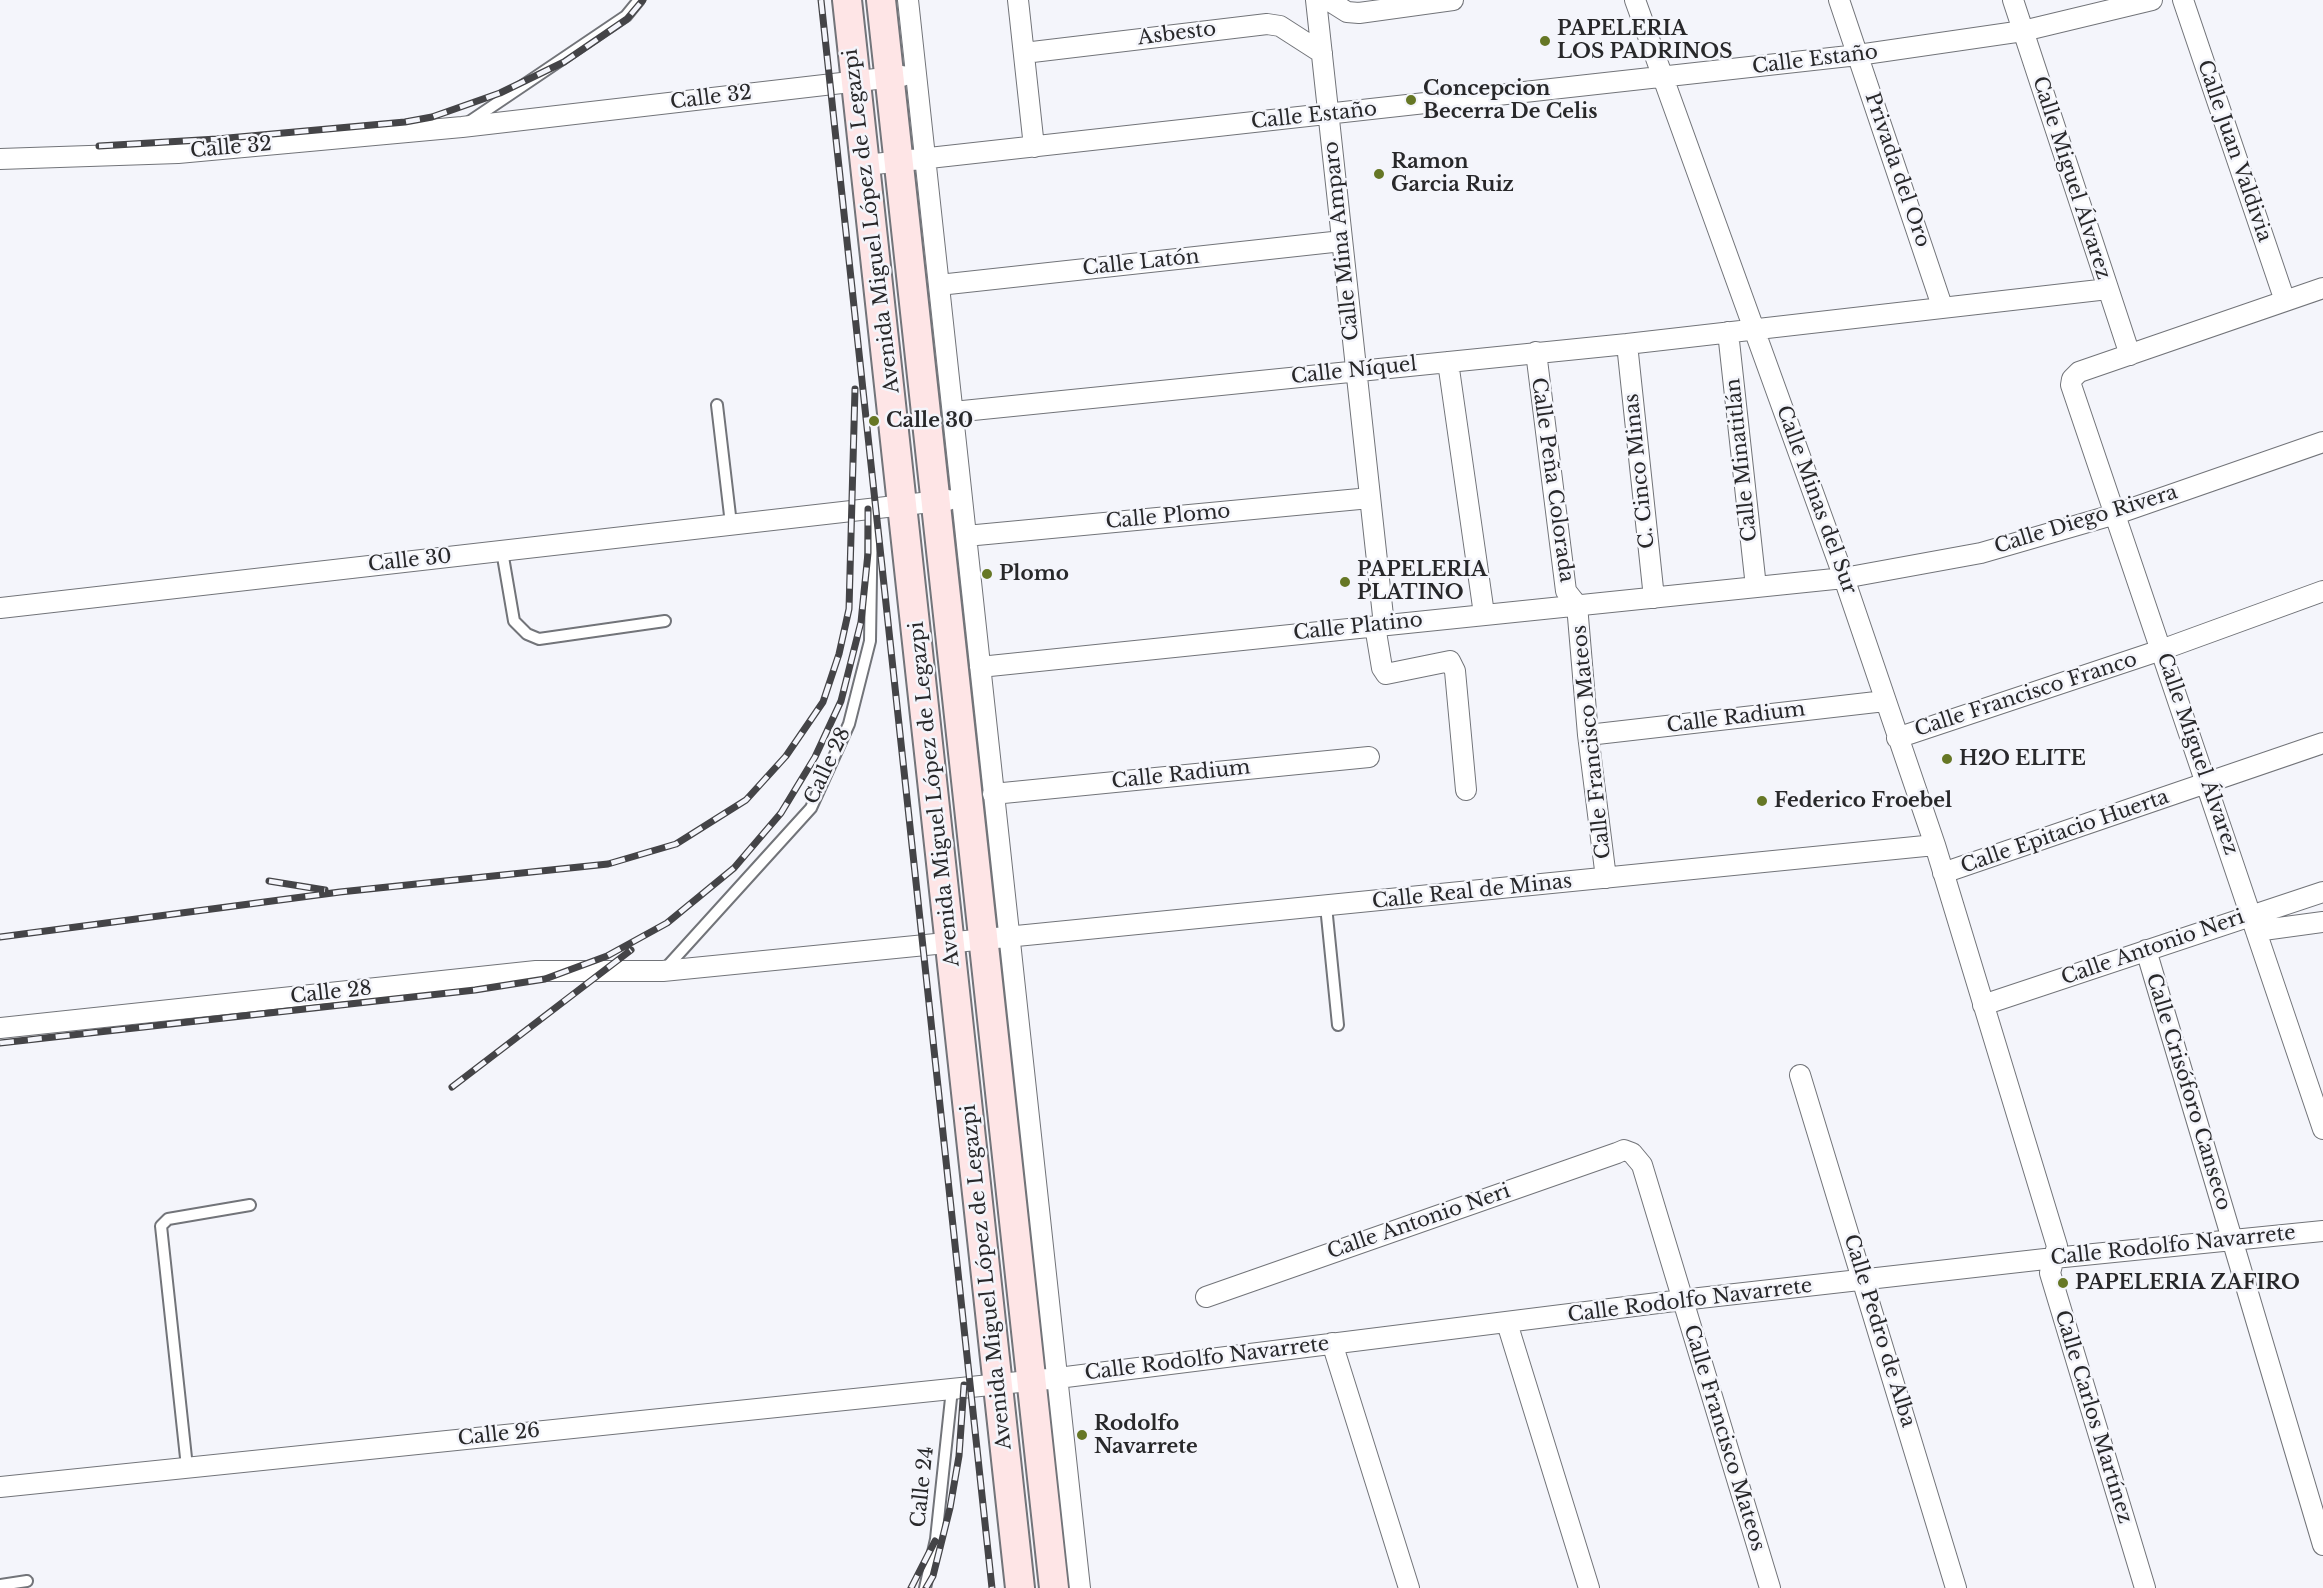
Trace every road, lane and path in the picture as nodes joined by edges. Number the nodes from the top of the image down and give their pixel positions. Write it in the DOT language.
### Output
graph roads {
  1 [pos="639,0"];
  2 [pos="847,0"];
  3 [pos="881,0"];
  4 [pos="908,0"];
  5 [pos="1018,0"];
  6 [pos="1316,0"];
  7 [pos="1328,0"];
  8 [pos="1453,0"];
  9 [pos="1635,0"];
  10 [pos="1839,0"];
  11 [pos="2013,0"];
  12 [pos="2152,0"];
  13 [pos="2183,0"];
  14 [pos="2023,31"];
  15 [pos="1024,53"];
  16 [pos="1322,53"];
  17 [pos="1858,55"];
  18 [pos="903,76"];
  19 [pos="1663,77"];
  20 [pos="855,81"];
  21 [pos="1328,114"];
  22 [pos="462,127"];
  23 [pos="1034,147"];
  24 [pos="0,159"];
  25 [pos="912,160"];
  26 [pos="867,165"];
  27 [pos="1342,241"];
  28 [pos="939,285"];
  29 [pos="2323,288"];
  30 [pos="2108,289"];
  31 [pos="2285,301"];
  32 [pos="1942,306"];
  33 [pos="1754,329"];
  34 [pos="1728,332"];
  35 [pos="1627,344"];
  36 [pos="1536,352"];
  37 [pos="2130,355"];
  38 [pos="1448,362"];
  39 [pos="1357,371"];
  40 [pos="717,405"];
  41 [pos="953,412"];
  42 [pos="2323,442"];
  43 [pos="1371,498"];
  44 [pos="949,500"];
  45 [pos="903,505"];
  46 [pos="872,509"];
  47 [pos="2116,514"];
  48 [pos="731,524"];
  49 [pos="966,536"];
  50 [pos="502,551"];
  51 [pos="1844,578"];
  52 [pos="1756,587"];
  53 [pos="2323,591"];
  54 [pos="1653,598"];
  55 [pos="1577,605"];
  56 [pos="0,608"];
  57 [pos="1484,615"];
  58 [pos="665,621"];
  59 [pos="1379,625"];
  60 [pos="2162,650"];
  61 [pos="980,667"];
  62 [pos="1885,701"];
  63 [pos="1588,735"];
  64 [pos="1898,738"];
  65 [pos="2323,743"];
  66 [pos="1369,757"];
  67 [pos="2207,784"];
  68 [pos="1466,790"];
  69 [pos="993,794"];
  70 [pos="1935,845"];
  71 [pos="1943,873"];
  72 [pos="1606,878"];
  73 [pos="2323,892"];
  74 [pos="1326,906"];
  75 [pos="2323,922"];
  76 [pos="2253,923"];
  77 [pos="996,939"];
  78 [pos="951,943"];
  79 [pos="2146,950"];
  80 [pos="663,971"];
  81 [pos="1983,1005"];
  82 [pos="1338,1025"];
  83 [pos="0,1028"];
  84 [pos="2313,1071"];
  85 [pos="1800,1075"];
  86 [pos="2323,1128"];
  87 [pos="1632,1153"];
  88 [pos="250,1205"];
  89 [pos="2323,1231"];
  90 [pos="2232,1241"];
  91 [pos="2054,1258"];
  92 [pos="1864,1281"];
  93 [pos="1206,1297"];
  94 [pos="1682,1300"];
  95 [pos="1507,1323"];
  96 [pos="1332,1343"];
  97 [pos="1044,1379"];
  98 [pos="999,1384"];
  99 [pos="952,1389"];
  100 [pos="187,1467"];
  101 [pos="0,1487"];
  102 [pos="2323,1545"];
  103 [pos="27,1581"];
  104 [pos="0,1585"];
  105 [pos="925,1588"];
  106 [pos="1020,1588"];
  107 [pos="1054,1588"];
  108 [pos="1080,1588"];
  109 [pos="1409,1588"];
  110 [pos="1589,1588"];
  111 [pos="1770,1588"];
  112 [pos="1956,1588"];
  113 [pos="2145,1588"];
  1 -- 22 [label="lane, Calle 32"];
  2 -- 20 [label="main road, Avenida Miguel López de Legazpi"];
  3 -- 18 [label="main road, Avenida Miguel López de Legazpi"];
  4 -- 18 [label="street, Avenida Miguel López de Legazpi"];
  5 -- 15 [label="street"];
  6 -- 16 [label="street, Calle Mina Amparo"];
  7 -- 8 [label="street"];
  9 -- 19 [label="street, Calle Minas del Sur"];
  10 -- 17 [label="street, Privada del Oro"];
  11 -- 14 [label="street, Calle Miguel Álvarez"];
  12 -- 14 [label="street, Calle Estaño"];
  13 -- 31 [label="street, Calle Juan Valdivia"];
  14 -- 17 [label="street, Calle Estaño"];
  14 -- 30 [label="street, Calle Miguel Álvarez"];
  15 -- 16 [label="street, Asbesto"];
  15 -- 23 [label="street"];
  16 -- 21 [label="street, Calle Mina Amparo"];
  17 -- 19 [label="street, Calle Estaño"];
  17 -- 32 [label="street, Privada del Oro"];
  18 -- 20 [label="street, Calle 32"];
  18 -- 25 [label="main road, Avenida Miguel López de Legazpi"];
  19 -- 21 [label="street, Calle Estaño"];
  19 -- 33 [label="street, Calle Minas del Sur"];
  20 -- 22 [label="street, Calle 32"];
  20 -- 26 [label="main road, Avenida Miguel López de Legazpi"];
  21 -- 23 [label="street, Calle Estaño"];
  21 -- 27 [label="street, Calle Mina Amparo"];
  22 -- 24 [label="street, Calle 32"];
  23 -- 25 [label="street, Calle Estaño"];
  25 -- 26 [label="street, Calle Estaño"];
  25 -- 28 [label="street, Avenida Miguel López de Legazpi"];
  25 -- 44 [label="main road, Avenida Miguel López de Legazpi"];
  26 -- 45 [label="main road, Avenida Miguel López de Legazpi"];
  27 -- 28 [label="street, Calle Latón"];
  27 -- 39 [label="street, Calle Mina Amparo"];
  28 -- 41 [label="street, Avenida Miguel López de Legazpi"];
  29 -- 31 [label="street"];
  30 -- 32 [label="street, Calle Níquel"];
  30 -- 37 [label="street, Calle Miguel Álvarez"];
  31 -- 37 [label="street"];
  32 -- 33 [label="street, Calle Níquel"];
  33 -- 34 [label="street, Calle Níquel"];
  33 -- 51 [label="street, Calle Minas del Sur"];
  34 -- 35 [label="street, Calle Níquel"];
  34 -- 52 [label="street, Calle Minatitlán"];
  35 -- 36 [label="street, Calle Níquel"];
  35 -- 54 [label="street, C. Cinco Minas"];
  36 -- 38 [label="street, Calle Níquel"];
  36 -- 55 [label="street, Calle Peña Colorada"];
  37 -- 47 [label="street, Calle Miguel Álvarez"];
  38 -- 39 [label="street, Calle Níquel"];
  38 -- 57 [label="street"];
  39 -- 41 [label="street, Calle Níquel"];
  39 -- 43 [label="street, Calle Mina Amparo"];
  40 -- 48 [label="lane"];
  41 -- 44 [label="street, Avenida Miguel López de Legazpi"];
  42 -- 47 [label="street, Calle Diego Rivera"];
  43 -- 49 [label="street, Calle Plomo"];
  43 -- 59 [label="street, Calle Mina Amparo"];
  44 -- 45 [label="street, Calle 30"];
  44 -- 49 [label="street, Avenida Miguel López de Legazpi"];
  44 -- 77 [label="main road, Avenida Miguel López de Legazpi"];
  45 -- 46 [label="street, Calle 30"];
  45 -- 78 [label="main road, Avenida Miguel López de Legazpi"];
  46 -- 48 [label="street, Calle 30"];
  46 -- 80 [label="lane, Calle 28"];
  47 -- 51 [label="street, Calle Diego Rivera"];
  47 -- 60 [label="street, Calle Miguel Álvarez"];
  48 -- 50 [label="street, Calle 30"];
  49 -- 61 [label="street, Avenida Miguel López de Legazpi"];
  50 -- 56 [label="street, Calle 30"];
  50 -- 58 [label="lane"];
  51 -- 52 [label="street, Calle Platino"];
  51 -- 62 [label="street, Calle Minas del Sur"];
  52 -- 54 [label="street, Calle Platino"];
  53 -- 60 [label="street, Calle Francisco Franco"];
  54 -- 55 [label="street, Calle Platino"];
  55 -- 57 [label="street, Calle Platino"];
  55 -- 63 [label="street, Calle Francisco Mateos"];
  57 -- 59 [label="street, Calle Platino"];
  59 -- 61 [label="street, Calle Platino"];
  59 -- 68 [label="street, Calle Mina Amparo"];
  60 -- 64 [label="street, Calle Francisco Franco"];
  60 -- 67 [label="street, Calle Miguel Álvarez"];
  61 -- 69 [label="street, Avenida Miguel López de Legazpi"];
  62 -- 63 [label="street, Calle Radium"];
  62 -- 64 [label="street, Calle Minas del Sur"];
  63 -- 72 [label="street, Calle Francisco Mateos"];
  64 -- 70 [label="street, Calle Minas del Sur"];
  65 -- 67 [label="street, Calle Epitacio Huerta"];
  66 -- 69 [label="street, Calle Radium"];
  67 -- 71 [label="street, Calle Epitacio Huerta"];
  67 -- 76 [label="street, Calle Miguel Álvarez"];
  69 -- 77 [label="street, Avenida Miguel López de Legazpi"];
  70 -- 71 [label="street, Calle Minas del Sur"];
  70 -- 72 [label="street, Calle Real de Minas"];
  71 -- 81 [label="street, Calle Minas del Sur"];
  72 -- 74 [label="street, Calle Real de Minas"];
  73 -- 76 [label="street, Calle Antonio Neri"];
  74 -- 77 [label="street, Calle Real de Minas"];
  74 -- 82 [label="lane"];
  75 -- 76 [label="street"];
  76 -- 79 [label="street, Calle Antonio Neri"];
  76 -- 84 [label="street, Calle Miguel Álvarez"];
  77 -- 78 [label="street, Calle Real de Minas"];
  77 -- 97 [label="main road, Avenida Miguel López de Legazpi"];
  78 -- 80 [label="street, Calle 28"];
  78 -- 98 [label="main road, Avenida Miguel López de Legazpi"];
  79 -- 81 [label="street, Calle Antonio Neri"];
  79 -- 90 [label="street, Calle Crisóforo Canseco"];
  80 -- 83 [label="street, Calle 28"];
  81 -- 91 [label="street, Calle Carlos Martínez"];
  84 -- 86 [label="street, Calle Miguel Álvarez"];
  85 -- 92 [label="street, Calle Pedro de Alba"];
  87 -- 93 [label="street, Calle Antonio Neri"];
  87 -- 94 [label="street, Calle Francisco Mateos"];
  88 -- 100 [label="lane"];
  89 -- 90 [label="street, Calle Rodolfo Navarrete"];
  90 -- 91 [label="street, Calle Rodolfo Navarrete"];
  90 -- 102 [label="street, Calle Crisóforo Canseco"];
  91 -- 92 [label="street, Calle Rodolfo Navarrete"];
  91 -- 113 [label="street, Calle Carlos Martínez"];
  92 -- 94 [label="street, Calle Rodolfo Navarrete"];
  92 -- 112 [label="street, Calle Pedro de Alba"];
  94 -- 95 [label="street, Calle Rodolfo Navarrete"];
  94 -- 111 [label="street, Calle Francisco Mateos"];
  95 -- 96 [label="street, Calle Rodolfo Navarrete"];
  95 -- 110 [label="street"];
  96 -- 97 [label="street, Calle Rodolfo Navarrete"];
  96 -- 109 [label="street"];
  97 -- 98 [label="street, Calle Rodolfo Navarrete"];
  97 -- 107 [label="main road, Avenida Miguel López de Legazpi"];
  97 -- 108 [label="street, Avenida Miguel López de Legazpi"];
  98 -- 99 [label="street, Calle 26"];
  98 -- 106 [label="main road, Avenida Miguel López de Legazpi"];
  99 -- 100 [label="street, Calle 26"];
  99 -- 105 [label="lane, Calle 24"];
  100 -- 101 [label="street, Calle 26"];
  103 -- 104 [label="lane"];
}
